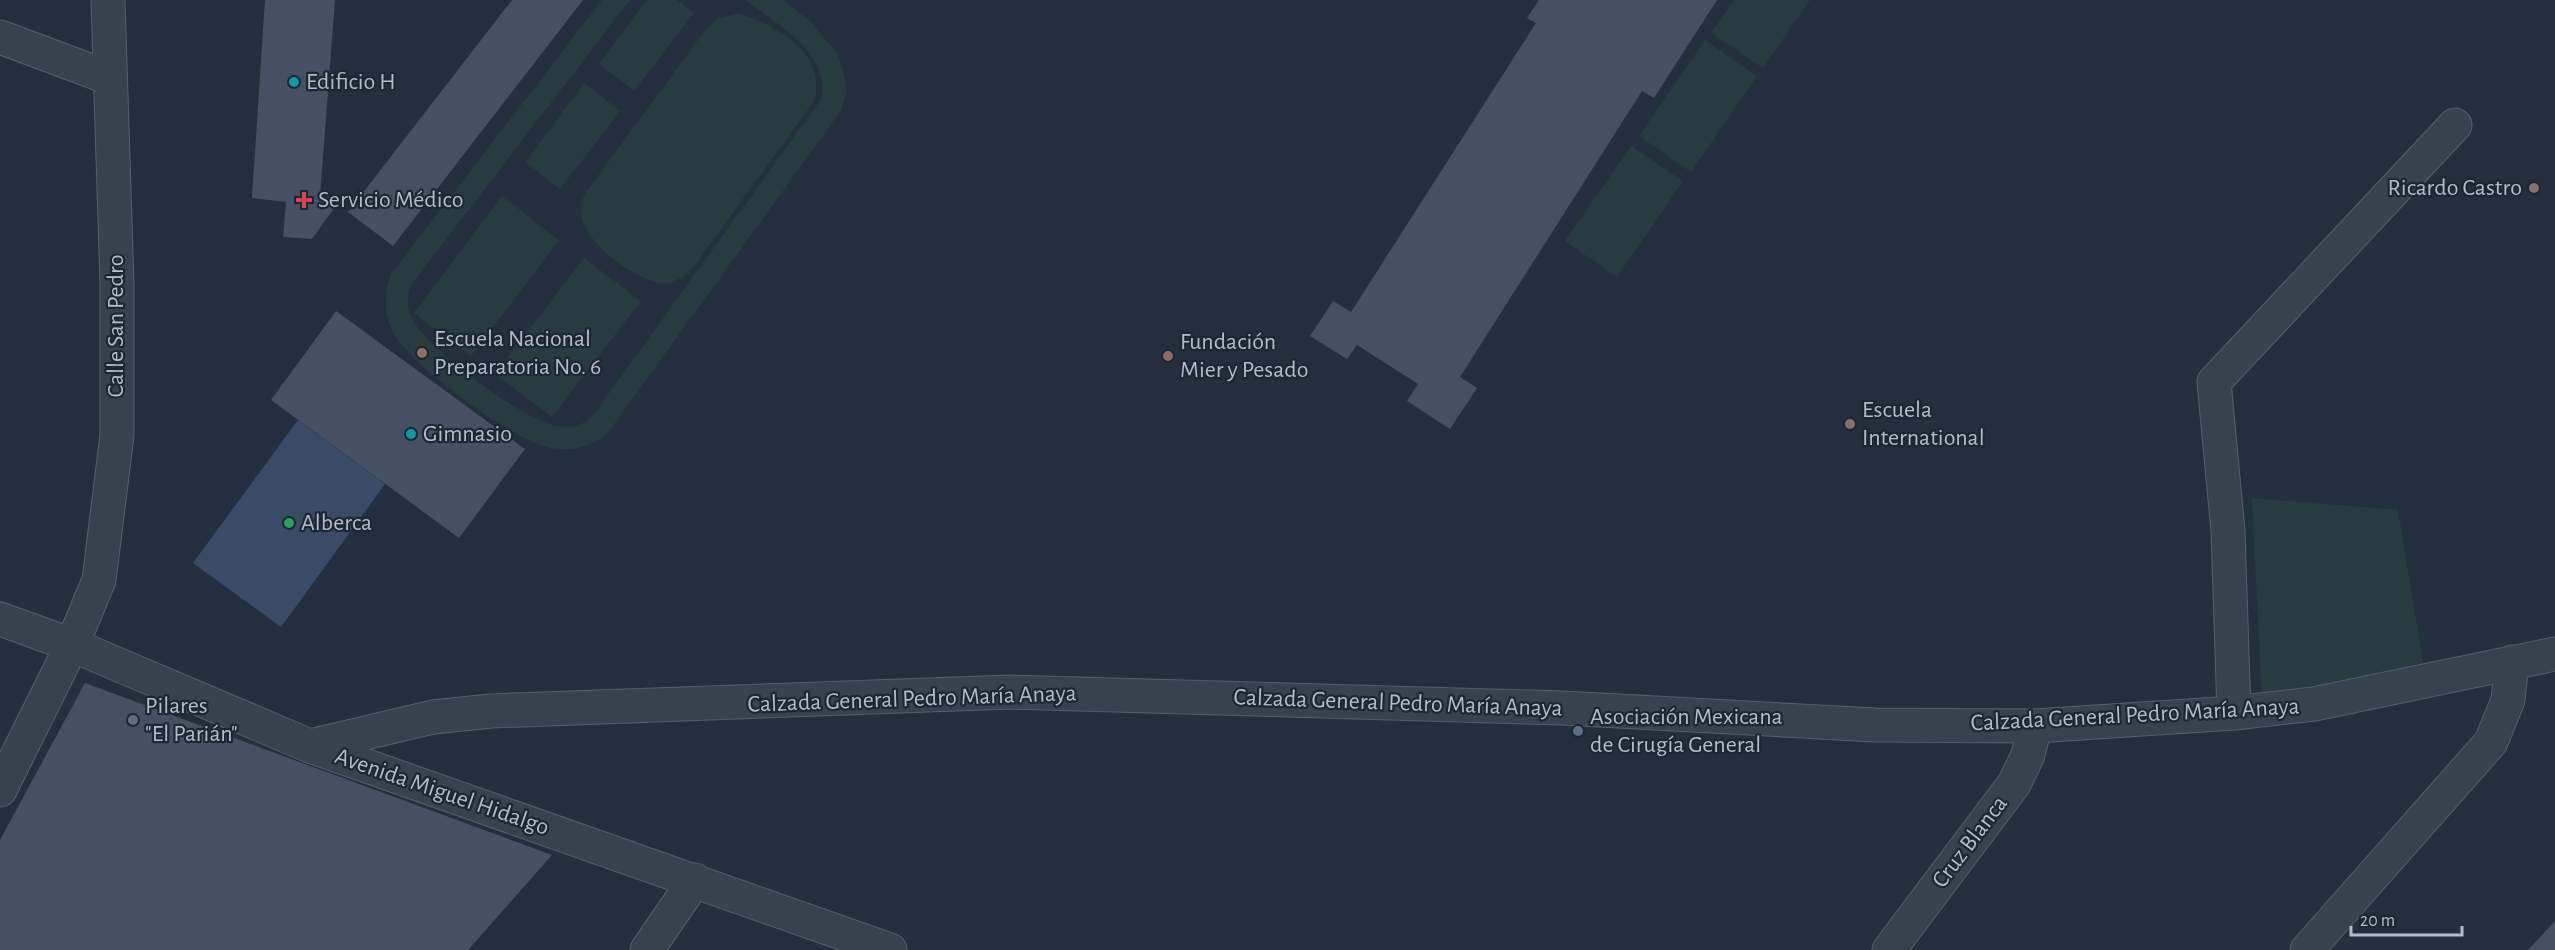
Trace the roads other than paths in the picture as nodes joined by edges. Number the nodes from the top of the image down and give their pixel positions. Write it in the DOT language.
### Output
graph roads {
  1 [pos="108,0"];
  2 [pos="0,37"];
  3 [pos="110,78"];
  4 [pos="2455,125"];
  5 [pos="0,619"];
  6 [pos="72,645"];
  7 [pos="2555,654"];
  8 [pos="2512,662"];
  9 [pos="2234,713"];
  10 [pos="2035,726"];
  11 [pos="310,746"];
  12 [pos="0,790"];
  13 [pos="695,880"];
  14 [pos="647,950"];
  15 [pos="890,950"];
  16 [pos="1889,950"];
  17 [pos="2307,950"];
  1 -- 3 [label="street, Calle San Pedro"];
  2 -- 3 [label="street"];
  3 -- 6 [label="street, Calle San Pedro"];
  4 -- 9 [label="street"];
  5 -- 6 [label="street, Avenida Miguel Hidalgo"];
  6 -- 11 [label="street, Avenida Miguel Hidalgo"];
  6 -- 12 [label="street, Calle San Pedro"];
  7 -- 8 [label="street, Calzada General Pedro María Anaya"];
  8 -- 9 [label="street, Calzada General Pedro María Anaya"];
  8 -- 17 [label="street"];
  9 -- 10 [label="street, Calzada General Pedro María Anaya"];
  10 -- 11 [label="street, Calzada General Pedro María Anaya"];
  10 -- 16 [label="street, Cruz Blanca"];
  11 -- 13 [label="street, Avenida Miguel Hidalgo"];
  13 -- 14 [label="street"];
  13 -- 15 [label="street, Avenida Miguel Hidalgo"];
}
